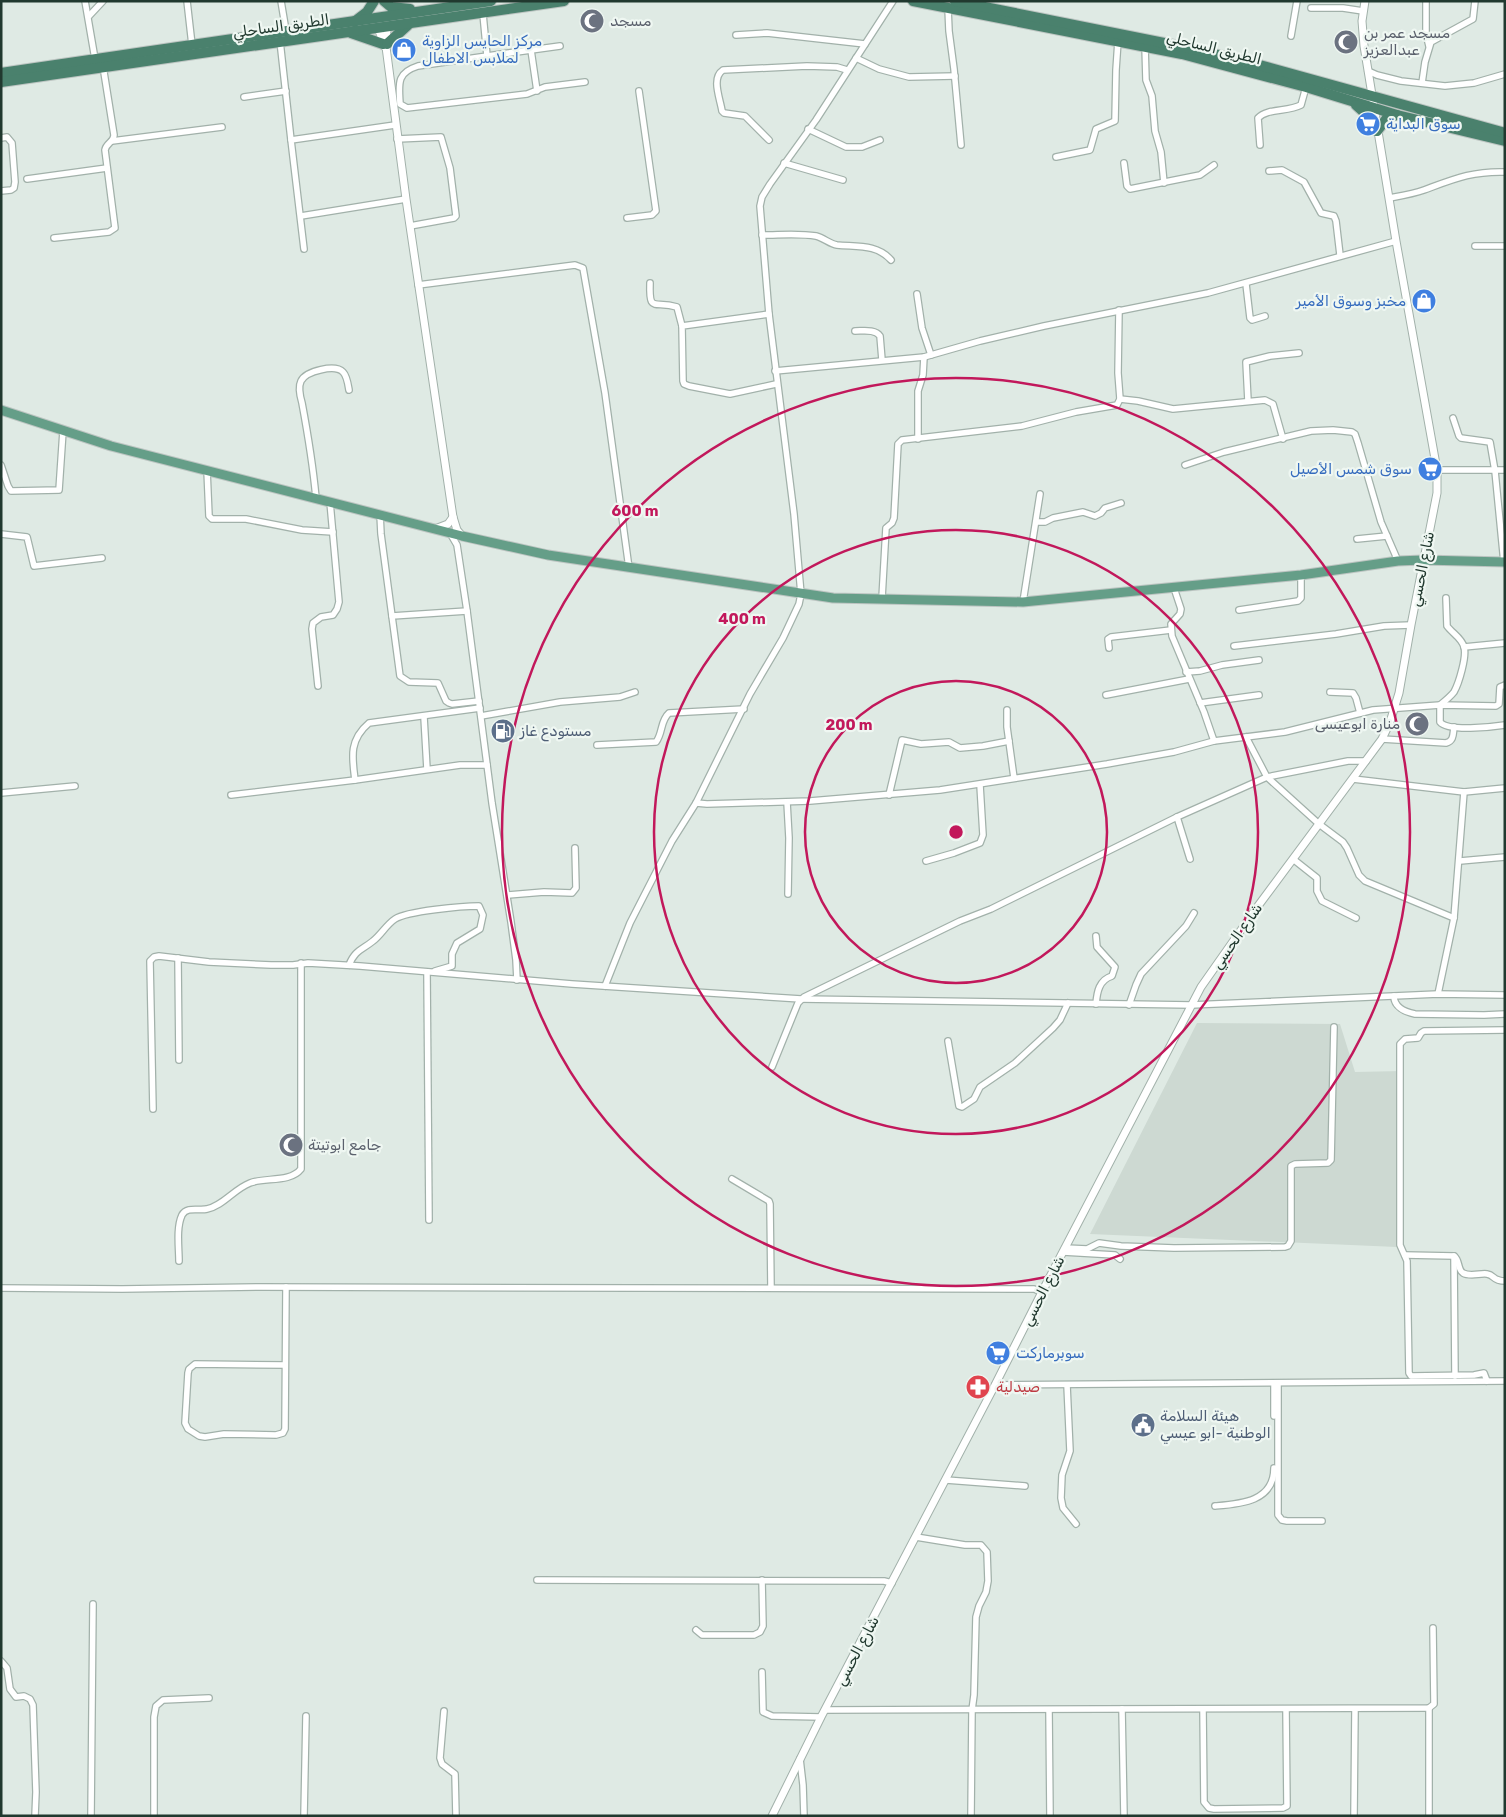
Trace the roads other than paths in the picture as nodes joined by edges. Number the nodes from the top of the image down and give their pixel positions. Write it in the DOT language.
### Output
graph roads {
  1 [pos="86,1"];
  2 [pos="103,1"];
  3 [pos="187,1"];
  4 [pos="281,1"];
  5 [pos="374,1"];
  6 [pos="384,1"];
  7 [pos="491,1"];
  8 [pos="564,1"];
  9 [pos="893,1"];
  10 [pos="913,1"];
  11 [pos="1296,1"];
  12 [pos="1365,1"];
  13 [pos="1426,1"];
  14 [pos="1475,1"];
  15 [pos="452,4"];
  16 [pos="952,5"];
  17 [pos="1311,8"];
  18 [pos="1363,11"];
  19 [pos="420,12"];
  20 [pos="482,14"];
  21 [pos="89,16"];
  22 [pos="354,22"];
  23 [pos="410,24"];
  24 [pos="382,27"];
  25 [pos="286,31"];
  26 [pos="348,32"];
  27 [pos="736,35"];
  28 [pos="1291,36"];
  29 [pos="280,41"];
  30 [pos="1118,41"];
  31 [pos="192,44"];
  32 [pos="865,44"];
  33 [pos="385,45"];
  34 [pos="560,46"];
  35 [pos="1145,46"];
  36 [pos="1429,46"];
  37 [pos="531,50"];
  38 [pos="487,56"];
  39 [pos="856,58"];
  40 [pos="95,59"];
  41 [pos="103,66"];
  42 [pos="847,70"];
  43 [pos="1368,71"];
  44 [pos="1,73"];
  45 [pos="1505,74"];
  46 [pos="955,76"];
  47 [pos="1,82"];
  48 [pos="585,82"];
  49 [pos="1422,83"];
  50 [pos="1306,87"];
  51 [pos="639,90"];
  52 [pos="286,91"];
  53 [pos="536,91"];
  54 [pos="1372,96"];
  55 [pos="244,97"];
  56 [pos="1351,102"];
  57 [pos="1374,108"];
  58 [pos="1397,115"];
  59 [pos="395,125"];
  60 [pos="222,127"];
  61 [pos="808,129"];
  62 [pos="1377,131"];
  63 [pos="1505,133"];
  64 [pos="1,138"];
  65 [pos="397,138"];
  66 [pos="291,140"];
  67 [pos="769,140"];
  68 [pos="880,140"];
  69 [pos="112,141"];
  70 [pos="1505,141"];
  71 [pos="961,145"];
  72 [pos="1260,145"];
  73 [pos="1056,157"];
  74 [pos="784,163"];
  75 [pos="1124,163"];
  76 [pos="1214,165"];
  77 [pos="107,168"];
  78 [pos="1269,171"];
  79 [pos="1505,172"];
  80 [pos="28,179"];
  81 [pos="843,180"];
  82 [pos="1164,183"];
  83 [pos="1,191"];
  84 [pos="1389,198"];
  85 [pos="406,199"];
  86 [pos="300,216"];
  87 [pos="627,218"];
  88 [pos="410,226"];
  89 [pos="762,235"];
  90 [pos="54,238"];
  91 [pos="1396,241"];
  92 [pos="1475,246"];
  93 [pos="1505,246"];
  94 [pos="304,249"];
  95 [pos="1340,255"];
  96 [pos="891,260"];
  97 [pos="650,283"];
  98 [pos="1246,284"];
  99 [pos="418,285"];
  100 [pos="917,294"];
  101 [pos="1119,310"];
  102 [pos="769,314"];
  103 [pos="1265,316"];
  104 [pos="682,326"];
  105 [pos="855,331"];
  106 [pos="1299,353"];
  107 [pos="931,355"];
  108 [pos="924,357"];
  109 [pos="882,360"];
  110 [pos="775,371"];
  111 [pos="776,384"];
  112 [pos="349,390"];
  113 [pos="1120,400"];
  114 [pos="1248,401"];
  115 [pos="1,410"];
  116 [pos="1453,418"];
  117 [pos="63,431"];
  118 [pos="918,438"];
  119 [pos="1282,439"];
  120 [pos="1,465"];
  121 [pos="1185,465"];
  122 [pos="207,470"];
  123 [pos="1437,470"];
  124 [pos="1505,470"];
  125 [pos="1495,471"];
  126 [pos="1040,494"];
  127 [pos="316,498"];
  128 [pos="330,502"];
  129 [pos="1121,503"];
  130 [pos="380,514"];
  131 [pos="453,517"];
  132 [pos="1036,522"];
  133 [pos="435,529"];
  134 [pos="333,532"];
  135 [pos="450,533"];
  136 [pos="1,534"];
  137 [pos="462,536"];
  138 [pos="1387,536"];
  139 [pos="1357,539"];
  140 [pos="102,558"];
  141 [pos="1423,560"];
  142 [pos="1398,562"];
  143 [pos="1505,563"];
  144 [pos="629,568"];
  145 [pos="1300,575"];
  146 [pos="1174,588"];
  147 [pos="801,594"];
  148 [pos="882,598"];
  149 [pos="1446,598"];
  150 [pos="1023,602"];
  151 [pos="467,610"];
  152 [pos="1239,610"];
  153 [pos="392,616"];
  154 [pos="1411,625"];
  155 [pos="1171,630"];
  156 [pos="1505,643"];
  157 [pos="1234,646"];
  158 [pos="1464,647"];
  159 [pos="1109,648"];
  160 [pos="1259,660"];
  161 [pos="1186,672"];
  162 [pos="1189,679"];
  163 [pos="318,686"];
  164 [pos="1505,686"];
  165 [pos="635,692"];
  166 [pos="1330,692"];
  167 [pos="1259,694"];
  168 [pos="1106,695"];
  169 [pos="479,701"];
  170 [pos="1200,703"];
  171 [pos="1440,705"];
  172 [pos="480,708"];
  173 [pos="744,709"];
  174 [pos="1395,709"];
  175 [pos="1007,710"];
  176 [pos="1360,713"];
  177 [pos="481,716"];
  178 [pos="424,717"];
  179 [pos="1505,725"];
  180 [pos="1454,727"];
  181 [pos="1246,737"];
  182 [pos="1382,739"];
  183 [pos="1009,741"];
  184 [pos="1214,741"];
  185 [pos="597,745"];
  186 [pos="1366,761"];
  187 [pos="487,765"];
  188 [pos="427,769"];
  189 [pos="1267,777"];
  190 [pos="1014,778"];
  191 [pos="1353,779"];
  192 [pos="355,780"];
  193 [pos="980,784"];
  194 [pos="76,786"];
  195 [pos="1505,788"];
  196 [pos="1464,792"];
  197 [pos="1,793"];
  198 [pos="231,795"];
  199 [pos="889,795"];
  200 [pos="787,802"];
  201 [pos="696,803"];
  202 [pos="1176,817"];
  203 [pos="1319,824"];
  204 [pos="575,848"];
  205 [pos="1505,857"];
  206 [pos="1190,859"];
  207 [pos="1293,859"];
  208 [pos="926,861"];
  209 [pos="1460,861"];
  210 [pos="788,894"];
  211 [pos="506,895"];
  212 [pos="1194,913"];
  213 [pos="1356,918"];
  214 [pos="1454,918"];
  215 [pos="1096,936"];
  216 [pos="178,958"];
  217 [pos="301,963"];
  218 [pos="349,965"];
  219 [pos="430,972"];
  220 [pos="517,980"];
  221 [pos="605,986"];
  222 [pos="1438,994"];
  223 [pos="1505,995"];
  224 [pos="1394,996"];
  225 [pos="800,1000"];
  226 [pos="1068,1003"];
  227 [pos="1096,1004"];
  228 [pos="1129,1005"];
  229 [pos="1191,1005"];
  230 [pos="1505,1014"];
  231 [pos="1334,1027"];
  232 [pos="1505,1030"];
  233 [pos="948,1041"];
  234 [pos="180,1060"];
  235 [pos="772,1068"];
  236 [pos="153,1108"];
  237 [pos="732,1179"];
  238 [pos="429,1220"];
  239 [pos="1064,1250"];
  240 [pos="1405,1255"];
  241 [pos="1454,1256"];
  242 [pos="1120,1259"];
  243 [pos="179,1261"];
  244 [pos="1505,1281"];
  245 [pos="286,1287"];
  246 [pos="1,1288"];
  247 [pos="771,1288"];
  248 [pos="1042,1292"];
  249 [pos="285,1365"];
  250 [pos="1455,1376"];
  251 [pos="1505,1381"];
  252 [pos="1487,1382"];
  253 [pos="1276,1384"];
  254 [pos="996,1385"];
  255 [pos="1067,1385"];
  256 [pos="946,1480"];
  257 [pos="1025,1486"];
  258 [pos="1215,1506"];
  259 [pos="1322,1521"];
  260 [pos="1076,1524"];
  261 [pos="916,1537"];
  262 [pos="536,1580"];
  263 [pos="762,1580"];
  264 [pos="892,1583"];
  265 [pos="93,1604"];
  266 [pos="1433,1628"];
  267 [pos="696,1630"];
  268 [pos="1,1661"];
  269 [pos="762,1672"];
  270 [pos="209,1698"];
  271 [pos="1429,1708"];
  272 [pos="1122,1709"];
  273 [pos="1203,1709"];
  274 [pos="1286,1709"];
  275 [pos="1355,1709"];
  276 [pos="825,1710"];
  277 [pos="972,1710"];
  278 [pos="1049,1710"];
  279 [pos="444,1711"];
  280 [pos="306,1716"];
  281 [pos="822,1717"];
  282 [pos="800,1759"];
  283 [pos="35,1816"];
  284 [pos="92,1816"];
  285 [pos="154,1816"];
  286 [pos="304,1816"];
  287 [pos="456,1816"];
  288 [pos="772,1816"];
  289 [pos="804,1816"];
  290 [pos="971,1816"];
  291 [pos="1050,1816"];
  292 [pos="1124,1816"];
  293 [pos="1354,1816"];
  294 [pos="1429,1816"];
  1 -- 21 [label="street"];
  2 -- 21 [label="street"];
  3 -- 31 [label="street"];
  4 -- 25 [label="street"];
  5 -- 22 [label="highway"];
  6 -- 19 [label="highway"];
  7 -- 15 [label="highway, الطريق الساحلي"];
  8 -- 20 [label="highway, الطريق الساحلي"];
  9 -- 32 [label="street"];
  10 -- 16 [label="highway, الطريق الساحلي"];
  11 -- 28 [label="street"];
  12 -- 18 [label="street, شارع الحسي"];
  13 -- 36 [label="street"];
  14 -- 36 [label="street"];
  15 -- 19 [label="highway, الطريق الساحلي"];
  16 -- 30 [label="highway, الطريق الساحلي"];
  16 -- 46 [label="street"];
  16 -- 54 [label="highway, الطريق الساحلي"];
  17 -- 18 [label="street"];
  18 -- 43 [label="street, شارع الحسي"];
  19 -- 22 [label="highway, الطريق الساحلي"];
  20 -- 23 [label="highway, الطريق الساحلي"];
  20 -- 38 [label="street"];
  21 -- 40 [label="street"];
  22 -- 25 [label="highway, الطريق الساحلي"];
  23 -- 24 [label="highway, الطريق الساحلي"];
  23 -- 33 [label="highway"];
  24 -- 26 [label="highway, الطريق الساحلي"];
  24 -- 33 [label="street"];
  25 -- 31 [label="highway, الطريق الساحلي"];
  26 -- 29 [label="highway, الطريق الساحلي"];
  26 -- 33 [label="highway"];
  27 -- 32 [label="street"];
  29 -- 41 [label="highway, الطريق الساحلي"];
  29 -- 52 [label="street"];
  30 -- 35 [label="highway, الطريق الساحلي"];
  30 -- 73 [label="street"];
  31 -- 40 [label="highway, الطريق الساحلي"];
  32 -- 39 [label="street"];
  33 -- 59 [label="street"];
  34 -- 37 [label="street"];
  35 -- 50 [label="highway, الطريق الساحلي"];
  35 -- 82 [label="street"];
  36 -- 49 [label="street"];
  37 -- 38 [label="street"];
  37 -- 53 [label="street"];
  38 -- 53 [label="street"];
  39 -- 42 [label="street"];
  39 -- 46 [label="street"];
  40 -- 44 [label="highway, الطريق الساحلي"];
  41 -- 47 [label="highway, الطريق الساحلي"];
  41 -- 69 [label="street"];
  42 -- 61 [label="street"];
  42 -- 67 [label="street"];
  43 -- 49 [label="street"];
  43 -- 54 [label="street, شارع الحسي"];
  45 -- 49 [label="street"];
  46 -- 71 [label="street"];
  48 -- 53 [label="street"];
  50 -- 56 [label="highway, الطريق الساحلي"];
  50 -- 72 [label="street"];
  51 -- 87 [label="street"];
  52 -- 55 [label="street"];
  52 -- 66 [label="street"];
  54 -- 57 [label="street, شارع الحسي"];
  54 -- 63 [label="highway, الطريق الساحلي"];
  56 -- 57 [label="highway, الطريق الساحلي"];
  56 -- 62 [label="highway"];
  57 -- 58 [label="highway, الطريق الساحلي"];
  57 -- 62 [label="street, شارع الحسي"];
  58 -- 62 [label="highway"];
  58 -- 70 [label="highway, الطريق الساحلي"];
  59 -- 65 [label="street"];
  59 -- 66 [label="street"];
  60 -- 69 [label="street"];
  61 -- 68 [label="street"];
  61 -- 74 [label="street"];
  62 -- 84 [label="street, شارع الحسي"];
  64 -- 83 [label="street"];
  65 -- 85 [label="street"];
  65 -- 88 [label="street"];
  66 -- 86 [label="street"];
  69 -- 77 [label="street"];
  74 -- 81 [label="street"];
  74 -- 89 [label="street"];
  75 -- 82 [label="street"];
  76 -- 82 [label="street"];
  77 -- 80 [label="street"];
  77 -- 90 [label="street"];
  78 -- 95 [label="street"];
  79 -- 84 [label="street"];
  84 -- 91 [label="street, شارع الحسي"];
  85 -- 86 [label="street"];
  85 -- 88 [label="street"];
  86 -- 94 [label="street"];
  88 -- 99 [label="street"];
  89 -- 96 [label="street"];
  89 -- 102 [label="street"];
  91 -- 95 [label="street"];
  91 -- 123 [label="street, شارع الحسي"];
  92 -- 93 [label="street"];
  95 -- 98 [label="street"];
  97 -- 104 [label="street"];
  98 -- 101 [label="street"];
  98 -- 103 [label="street"];
  99 -- 131 [label="street"];
  99 -- 144 [label="street"];
  100 -- 107 [label="street"];
  101 -- 107 [label="street"];
  101 -- 113 [label="street"];
  102 -- 104 [label="street"];
  102 -- 110 [label="street"];
  104 -- 111 [label="street"];
  105 -- 109 [label="street"];
  106 -- 114 [label="street"];
  107 -- 108 [label="street"];
  108 -- 109 [label="street"];
  108 -- 118 [label="street"];
  109 -- 110 [label="street"];
  110 -- 111 [label="street"];
  111 -- 147 [label="street"];
  112 -- 127 [label="street"];
  113 -- 114 [label="street"];
  113 -- 118 [label="street"];
  114 -- 119 [label="street"];
  115 -- 117 [label="main road"];
  116 -- 125 [label="street"];
  117 -- 120 [label="street"];
  117 -- 122 [label="main road"];
  118 -- 148 [label="street"];
  119 -- 121 [label="street"];
  119 -- 138 [label="street"];
  122 -- 127 [label="main road"];
  122 -- 134 [label="street"];
  123 -- 125 [label="street"];
  123 -- 141 [label="street, شارع الحسي"];
  124 -- 125 [label="street"];
  125 -- 143 [label="street"];
  126 -- 132 [label="street"];
  127 -- 128 [label="main road"];
  128 -- 130 [label="main road"];
  128 -- 134 [label="street"];
  129 -- 132 [label="street"];
  130 -- 133 [label="main road"];
  130 -- 153 [label="street"];
  131 -- 133 [label="street"];
  131 -- 137 [label="street"];
  132 -- 150 [label="street"];
  133 -- 135 [label="main road"];
  134 -- 163 [label="street"];
  135 -- 137 [label="main road"];
  135 -- 151 [label="street"];
  136 -- 140 [label="street"];
  137 -- 144 [label="main road"];
  138 -- 139 [label="street"];
  138 -- 142 [label="street"];
  141 -- 142 [label="main road"];
  141 -- 143 [label="main road"];
  141 -- 154 [label="street, شارع الحسي"];
  142 -- 145 [label="main road"];
  144 -- 147 [label="main road"];
  145 -- 146 [label="main road"];
  145 -- 152 [label="street"];
  146 -- 150 [label="main road"];
  146 -- 155 [label="street"];
  147 -- 148 [label="main road"];
  147 -- 173 [label="street"];
  148 -- 150 [label="main road"];
  149 -- 158 [label="street"];
  151 -- 153 [label="street"];
  151 -- 169 [label="street"];
  153 -- 169 [label="street"];
  154 -- 157 [label="street"];
  154 -- 174 [label="street, شارع الحسي"];
  155 -- 159 [label="street"];
  155 -- 161 [label="street"];
  156 -- 158 [label="street"];
  158 -- 171 [label="street"];
  160 -- 161 [label="street"];
  161 -- 162 [label="street"];
  162 -- 168 [label="street"];
  162 -- 170 [label="street"];
  164 -- 171 [label="street"];
  165 -- 177 [label="street"];
  166 -- 176 [label="street"];
  167 -- 170 [label="street"];
  169 -- 172 [label="street"];
  170 -- 184 [label="street"];
  171 -- 174 [label="street"];
  171 -- 180 [label="street"];
  172 -- 177 [label="street"];
  172 -- 178 [label="street"];
  173 -- 185 [label="street"];
  173 -- 201 [label="street"];
  174 -- 176 [label="street"];
  174 -- 182 [label="street, شارع الحسي"];
  175 -- 183 [label="street"];
  176 -- 181 [label="street"];
  177 -- 187 [label="street"];
  178 -- 188 [label="street"];
  178 -- 192 [label="street"];
  179 -- 180 [label="street"];
  180 -- 182 [label="street"];
  181 -- 184 [label="street"];
  181 -- 189 [label="street"];
  182 -- 186 [label="street, شارع الحسي"];
  183 -- 190 [label="street"];
  183 -- 199 [label="street"];
  184 -- 190 [label="street"];
  186 -- 189 [label="street"];
  186 -- 191 [label="street, شارع الحسي"];
  187 -- 188 [label="street"];
  187 -- 211 [label="street"];
  188 -- 192 [label="street"];
  189 -- 202 [label="street"];
  189 -- 203 [label="street"];
  190 -- 193 [label="street"];
  191 -- 196 [label="street"];
  191 -- 203 [label="street, شارع الحسي"];
  192 -- 198 [label="street"];
  193 -- 199 [label="street"];
  193 -- 208 [label="street"];
  194 -- 197 [label="street"];
  195 -- 196 [label="street"];
  196 -- 209 [label="street"];
  199 -- 200 [label="street"];
  200 -- 201 [label="street"];
  200 -- 210 [label="street"];
  201 -- 221 [label="street"];
  202 -- 206 [label="street"];
  202 -- 225 [label="street"];
  203 -- 207 [label="street, شارع الحسي"];
  203 -- 214 [label="street"];
  204 -- 211 [label="street"];
  205 -- 209 [label="street"];
  207 -- 213 [label="street"];
  207 -- 229 [label="street, شارع الحسي"];
  209 -- 214 [label="street"];
  211 -- 220 [label="street"];
  212 -- 228 [label="street"];
  214 -- 222 [label="street"];
  215 -- 227 [label="street"];
  216 -- 217 [label="street"];
  216 -- 234 [label="street"];
  216 -- 236 [label="street"];
  217 -- 218 [label="street"];
  217 -- 243 [label="street"];
  218 -- 219 [label="street"];
  218 -- 219 [label="street"];
  219 -- 220 [label="street"];
  219 -- 238 [label="street"];
  220 -- 221 [label="street"];
  221 -- 225 [label="street"];
  222 -- 223 [label="street"];
  222 -- 224 [label="street"];
  224 -- 229 [label="street"];
  224 -- 230 [label="street"];
  225 -- 226 [label="street"];
  225 -- 235 [label="street"];
  226 -- 227 [label="street"];
  226 -- 233 [label="street"];
  227 -- 228 [label="street"];
  228 -- 229 [label="street"];
  229 -- 239 [label="street, شارع الحسي"];
  231 -- 239 [label="street"];
  232 -- 240 [label="street"];
  237 -- 247 [label="street"];
  239 -- 242 [label="street"];
  239 -- 248 [label="street, شارع الحسي"];
  240 -- 241 [label="street"];
  240 -- 250 [label="street"];
  241 -- 244 [label="street"];
  241 -- 250 [label="street"];
  245 -- 246 [label="street"];
  245 -- 247 [label="street"];
  245 -- 249 [label="street"];
  247 -- 248 [label="street"];
  248 -- 254 [label="street, شارع الحسي"];
  249 -- 249 [label="street"];
  250 -- 252 [label="street"];
  251 -- 252 [label="street"];
  252 -- 253 [label="street"];
  253 -- 255 [label="street"];
  253 -- 258 [label="street"];
  253 -- 259 [label="street"];
  254 -- 255 [label="street"];
  254 -- 256 [label="street, شارع الحسي"];
  255 -- 260 [label="street"];
  256 -- 257 [label="street"];
  256 -- 261 [label="street, شارع الحسي"];
  261 -- 264 [label="street, شارع الحسي"];
  261 -- 277 [label="street"];
  262 -- 263 [label="street"];
  263 -- 264 [label="street"];
  263 -- 267 [label="street"];
  264 -- 276 [label="street, شارع الحسي"];
  265 -- 284 [label="street"];
  266 -- 271 [label="street"];
  268 -- 283 [label="street"];
  269 -- 281 [label="street"];
  270 -- 285 [label="street"];
  271 -- 275 [label="street"];
  271 -- 294 [label="street"];
  272 -- 273 [label="street"];
  272 -- 278 [label="street"];
  272 -- 292 [label="street"];
  273 -- 274 [label="street"];
  273 -- 274 [label="street"];
  274 -- 275 [label="street"];
  275 -- 293 [label="street"];
  276 -- 277 [label="street"];
  276 -- 281 [label="street, شارع الحسي"];
  277 -- 278 [label="street"];
  277 -- 290 [label="street"];
  278 -- 291 [label="street"];
  279 -- 287 [label="street"];
  280 -- 286 [label="street"];
  281 -- 282 [label="street, شارع الحسي"];
  282 -- 288 [label="street, شارع الحسي"];
  282 -- 289 [label="street"];
}
